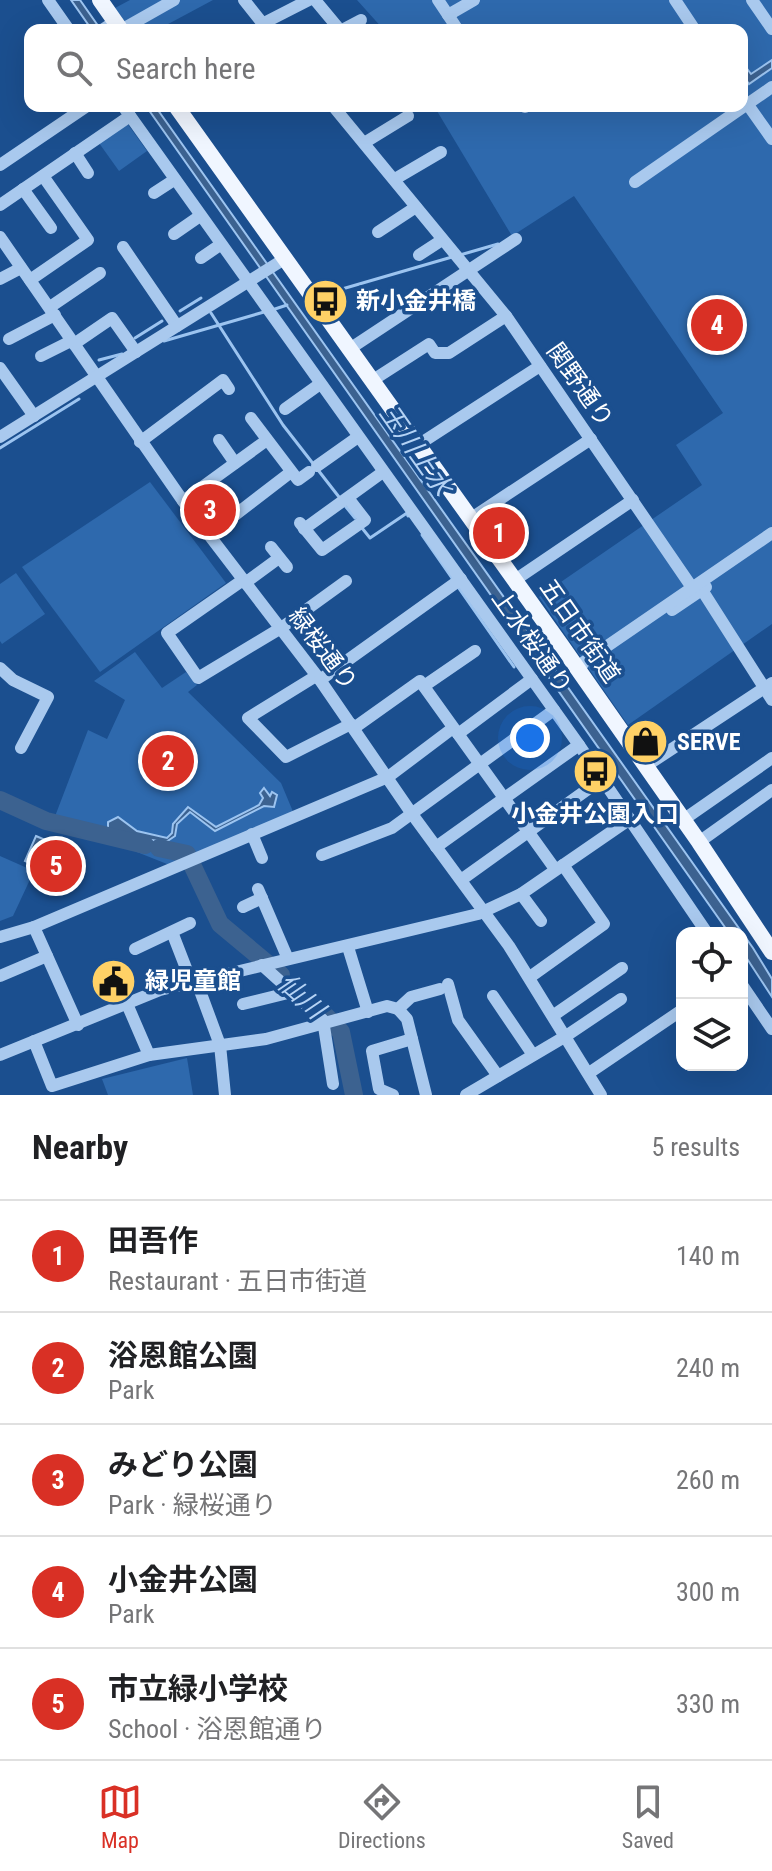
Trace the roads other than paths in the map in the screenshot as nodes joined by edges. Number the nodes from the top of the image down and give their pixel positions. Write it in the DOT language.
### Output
graph roads {
  1 [pos="48,0"];
  2 [pos="174,0"];
  3 [pos="244,0"];
  4 [pos="312,0"];
  5 [pos="438,0"];
  6 [pos="474,0"];
  7 [pos="675,0"];
  8 [pos="752,0"];
  9 [pos="102,3"];
  10 [pos="448,15"];
  11 [pos="361,20"];
  12 [pos="65,24"];
  13 [pos="112,24"];
  14 [pos="123,24"];
  15 [pos="263,24"];
  16 [pos="270,24"];
  17 [pos="335,24"];
  18 [pos="353,24"];
  19 [pos="454,24"];
  20 [pos="691,24"];
  21 [pos="772,29"];
  22 [pos="772,87"];
  23 [pos="748,103"];
  24 [pos="748,107"];
  25 [pos="78,112"];
  26 [pos="125,112"];
  27 [pos="127,112"];
  28 [pos="180,112"];
  29 [pos="338,112"];
  30 [pos="735,112"];
  31 [pos="408,116"];
  32 [pos="772,139"];
  33 [pos="364,143"];
  34 [pos="441,152"];
  35 [pos="75,153"];
  36 [pos="0,165"];
  37 [pos="88,173"];
  38 [pos="43,176"];
  39 [pos="395,179"];
  40 [pos="174,180"];
  41 [pos="635,182"];
  42 [pos="23,189"];
  43 [pos="154,193"];
  44 [pos="0,205"];
  45 [pos="416,207"];
  46 [pos="200,216"];
  47 [pos="51,228"];
  48 [pos="378,232"];
  49 [pos="174,234"];
  50 [pos="516,239"];
  51 [pos="442,240"];
  52 [pos="220,245"];
  53 [pos="3,246"];
  54 [pos="123,247"];
  55 [pos="419,255"];
  56 [pos="201,258"];
  57 [pos="283,260"];
  58 [pos="21,268"];
  59 [pos="468,269"];
  60 [pos="100,273"];
  61 [pos="0,279"];
  62 [pos="30,280"];
  63 [pos="251,281"];
  64 [pos="52,311"];
  65 [pos="506,316"];
  66 [pos="177,326"];
  67 [pos="9,339"];
  68 [pos="73,342"];
  69 [pos="351,348"];
  70 [pos="136,352"];
  71 [pos="41,356"];
  72 [pos="540,366"];
  73 [pos="0,368"];
  74 [pos="96,377"];
  75 [pos="373,380"];
  76 [pos="320,384"];
  77 [pos="229,389"];
  78 [pos="285,409"];
  79 [pos="34,416"];
  80 [pos="251,418"];
  81 [pos="0,437"];
  82 [pos="358,437"];
  83 [pos="591,439"];
  84 [pos="219,440"];
  85 [pos="267,440"];
  86 [pos="140,442"];
  87 [pos="418,445"];
  88 [pos="235,463"];
  89 [pos="291,472"];
  90 [pos="383,472"];
  91 [pos="348,498"];
  92 [pos="633,500"];
  93 [pos="183,501"];
  94 [pos="470,519"];
  95 [pos="772,533"];
  96 [pos="209,535"];
  97 [pos="772,541"];
  98 [pos="271,547"];
  99 [pos="515,580"];
  100 [pos="346,581"];
  101 [pos="244,582"];
  102 [pos="457,582"];
  103 [pos="697,588"];
  104 [pos="281,628"];
  105 [pos="475,651"];
  106 [pos="0,668"];
  107 [pos="579,670"];
  108 [pos="318,678"];
  109 [pos="532,679"];
  110 [pos="424,686"];
  111 [pos="768,686"];
  112 [pos="772,700"];
  113 [pos="554,710"];
  114 [pos="352,726"];
  115 [pos="455,731"];
  116 [pos="579,745"];
  117 [pos="21,748"];
  118 [pos="771,762"];
  119 [pos="480,764"];
  120 [pos="646,766"];
  121 [pos="388,777"];
  122 [pos="602,779"];
  123 [pos="772,790"];
  124 [pos="505,798"];
  125 [pos="412,814"];
  126 [pos="630,819"];
  127 [pos="683,820"];
  128 [pos="529,832"];
  129 [pos="252,834"];
  130 [pos="699,842"];
  131 [pos="436,847"];
  132 [pos="322,855"];
  133 [pos="262,858"];
  134 [pos="559,867"];
  135 [pos="461,880"];
  136 [pos="521,894"];
  137 [pos="243,907"];
  138 [pos="483,912"];
  139 [pos="541,921"];
  140 [pos="190,923"];
  141 [pos="34,927"];
  142 [pos="703,927"];
  143 [pos="172,932"];
  144 [pos="0,937"];
  145 [pos="348,947"];
  146 [pos="135,949"];
  147 [pos="772,952"];
  148 [pos="47,956"];
  149 [pos="284,960"];
  150 [pos="262,965"];
  151 [pos="622,968"];
  152 [pos="0,976"];
  153 [pos="530,977"];
  154 [pos="194,981"];
  155 [pos="292,992"];
  156 [pos="748,994"];
  157 [pos="493,996"];
  158 [pos="621,999"];
  159 [pos="127,1004"];
  160 [pos="243,1004"];
  161 [pos="398,1009"];
  162 [pos="368,1012"];
  163 [pos="676,1014"];
  164 [pos="554,1015"];
  165 [pos="330,1023"];
  166 [pos="78,1025"];
  167 [pos="772,1029"];
  168 [pos="566,1036"];
  169 [pos="412,1039"];
  170 [pos="34,1041"];
  171 [pos="220,1045"];
  172 [pos="0,1055"];
  173 [pos="149,1055"];
  174 [pos="533,1055"];
  175 [pos="589,1073"];
  176 [pos="498,1076"];
  177 [pos="333,1084"];
  178 [pos="225,1095"];
  179 [pos="393,1095"];
  180 [pos="426,1095"];
  181 [pos="466,1095"];
  182 [pos="601,1095"];
  1 -- 12 [label="street"];
  2 -- 14 [label="street"];
  3 -- 15 [label="street"];
  4 -- 16 [label="street"];
  4 -- 17 [label="street"];
  5 -- 10 [label="street"];
  6 -- 10 [label="street"];
  7 -- 20 [label="street"];
  8 -- 21 [label="street"];
  9 -- 13 [label="main road"];
  10 -- 19 [label="street"];
  11 -- 18 [label="street"];
  22 -- 23 [label="street"];
  24 -- 32 [label="street"];
  25 -- 36 [label="street"];
  26 -- 35 [label="street"];
  27 -- 40 [label="street, 上水桜通り"];
  28 -- 57 [label="main road, 五日市街道"];
  29 -- 33 [label="street, 関野通り"];
  30 -- 41 [label="street"];
  31 -- 33 [label="street"];
  33 -- 39 [label="street, 関野通り"];
  34 -- 39 [label="street"];
  35 -- 37 [label="street"];
  35 -- 38 [label="street"];
  38 -- 42 [label="street"];
  38 -- 62 [label="street"];
  39 -- 45 [label="street, 関野通り"];
  40 -- 43 [label="street"];
  40 -- 46 [label="street, 上水桜通り"];
  42 -- 44 [label="street"];
  42 -- 47 [label="street"];
  45 -- 48 [label="street"];
  45 -- 51 [label="street, 関野通り"];
  46 -- 49 [label="street"];
  46 -- 52 [label="street, 上水桜通り"];
  50 -- 59 [label="street"];
  51 -- 55 [label="street"];
  51 -- 59 [label="street, 関野通り"];
  52 -- 56 [label="street"];
  52 -- 63 [label="street, 上水桜通り"];
  53 -- 58 [label="street, 緑桜通り"];
  54 -- 66 [label="street"];
  57 -- 63 [label="street"];
  57 -- 69 [label="main road, 五日市街道"];
  58 -- 61 [label="street"];
  58 -- 62 [label="street, 緑桜通り"];
  59 -- 65 [label="street, 関野通り"];
  59 -- 69 [label="street"];
  60 -- 64 [label="street"];
  62 -- 64 [label="street, 緑桜通り"];
  63 -- 66 [label="street"];
  63 -- 76 [label="street, 上水桜通り"];
  64 -- 67 [label="street"];
  64 -- 68 [label="street, 緑桜通り"];
  65 -- 72 [label="street, 関野通り"];
  65 -- 75 [label="street"];
  66 -- 70 [label="street"];
  68 -- 70 [label="street"];
  68 -- 71 [label="street"];
  68 -- 74 [label="street, 緑桜通り"];
  69 -- 75 [label="main road, 五日市街道"];
  70 -- 74 [label="street"];
  72 -- 83 [label="street, 関野通り"];
  72 -- 87 [label="street"];
  73 -- 79 [label="street"];
  74 -- 79 [label="street"];
  74 -- 86 [label="street, 緑桜通り"];
  75 -- 87 [label="main road, 五日市街道"];
  76 -- 78 [label="street"];
  76 -- 82 [label="street, 上水桜通り"];
  77 -- 86 [label="street"];
  79 -- 81 [label="street"];
  80 -- 85 [label="street"];
  82 -- 89 [label="street"];
  82 -- 90 [label="street, 上水桜通り"];
  83 -- 92 [label="street, 関野通り"];
  83 -- 94 [label="street"];
  84 -- 88 [label="street"];
  85 -- 88 [label="street"];
  85 -- 89 [label="street"];
  86 -- 93 [label="street, 緑桜通り"];
  87 -- 94 [label="main road, 五日市街道"];
  88 -- 93 [label="street"];
  89 -- 96 [label="street"];
  90 -- 91 [label="street"];
  90 -- 102 [label="street, 上水桜通り"];
  91 -- 91 [label="street"];
  92 -- 99 [label="street"];
  92 -- 103 [label="street, 関野通り"];
  93 -- 96 [label="street, 緑桜通り"];
  94 -- 99 [label="main road, 五日市街道"];
  95 -- 103 [label="street"];
  96 -- 101 [label="street, 緑桜通り"];
  97 -- 103 [label="street"];
  98 -- 101 [label="street"];
  99 -- 107 [label="main road, 五日市街道"];
  100 -- 104 [label="street"];
  101 -- 104 [label="street, 緑桜通り"];
  101 -- 104 [label="street"];
  102 -- 108 [label="street"];
  102 -- 109 [label="street, 上水桜通り"];
  103 -- 107 [label="street"];
  103 -- 111 [label="street, 関野通り"];
  104 -- 108 [label="street, 緑桜通り"];
  105 -- 110 [label="street"];
  106 -- 117 [label="street"];
  107 -- 120 [label="main road, 五日市街道"];
  108 -- 114 [label="street, 緑桜通り"];
  108 -- 114 [label="street"];
  109 -- 113 [label="street, 上水桜通り"];
  109 -- 115 [label="street"];
  110 -- 114 [label="street"];
  110 -- 115 [label="street"];
  111 -- 112 [label="street, 関野通り"];
  111 -- 120 [label="street"];
  113 -- 116 [label="street, 上水桜通り"];
  113 -- 119 [label="street"];
  114 -- 121 [label="street, 緑桜通り"];
  115 -- 119 [label="street"];
  115 -- 121 [label="street"];
  116 -- 122 [label="street, 上水桜通り"];
  116 -- 124 [label="street"];
  118 -- 127 [label="street"];
  119 -- 124 [label="street"];
  119 -- 125 [label="street"];
  120 -- 127 [label="main road, 五日市街道"];
  121 -- 125 [label="street, 緑桜通り"];
  121 -- 129 [label="street"];
  122 -- 126 [label="street, 上水桜通り"];
  122 -- 128 [label="street"];
  123 -- 130 [label="street"];
  124 -- 128 [label="street"];
  124 -- 131 [label="street"];
  125 -- 131 [label="street, 緑桜通り"];
  125 -- 132 [label="street"];
  126 -- 134 [label="street"];
  126 -- 142 [label="street, 上水桜通り"];
  127 -- 130 [label="main road, 五日市街道"];
  128 -- 134 [label="street"];
  128 -- 135 [label="street"];
  129 -- 133 [label="street"];
  129 -- 141 [label="street"];
  130 -- 147 [label="main road, 五日市街道"];
  131 -- 135 [label="street, 緑桜通り"];
  134 -- 136 [label="street"];
  134 -- 153 [label="street"];
  135 -- 138 [label="street, 緑桜通り"];
  136 -- 138 [label="street"];
  136 -- 139 [label="street"];
  137 -- 149 [label="street"];
  138 -- 145 [label="street"];
  138 -- 153 [label="street, 緑桜通り"];
  140 -- 143 [label="street"];
  141 -- 144 [label="street"];
  141 -- 148 [label="street"];
  143 -- 146 [label="street"];
  143 -- 154 [label="street"];
  145 -- 149 [label="street"];
  145 -- 162 [label="street"];
  148 -- 152 [label="street"];
  148 -- 166 [label="street"];
  149 -- 150 [label="street"];
  150 -- 154 [label="street"];
  150 -- 155 [label="street"];
  151 -- 164 [label="street"];
  153 -- 164 [label="street, 緑桜通り"];
  154 -- 159 [label="street"];
  154 -- 171 [label="street"];
  155 -- 160 [label="street"];
  155 -- 165 [label="street"];
  156 -- 167 [label="street"];
  157 -- 174 [label="street"];
  158 -- 168 [label="street"];
  159 -- 166 [label="street"];
  159 -- 173 [label="street"];
  161 -- 162 [label="street"];
  161 -- 169 [label="street"];
  161 -- 176 [label="street"];
  162 -- 165 [label="street"];
  163 -- 175 [label="street"];
  164 -- 168 [label="street, 緑桜通り"];
  165 -- 171 [label="street"];
  165 -- 177 [label="street"];
  166 -- 170 [label="street"];
  168 -- 174 [label="street"];
  168 -- 175 [label="street, 緑桜通り"];
  169 -- 179 [label="street"];
  169 -- 180 [label="street"];
  170 -- 172 [label="street"];
  170 -- 173 [label="street"];
  171 -- 173 [label="street"];
  171 -- 178 [label="street"];
  174 -- 176 [label="street"];
  175 -- 182 [label="street, 緑桜通り"];
  176 -- 181 [label="street"];
}
